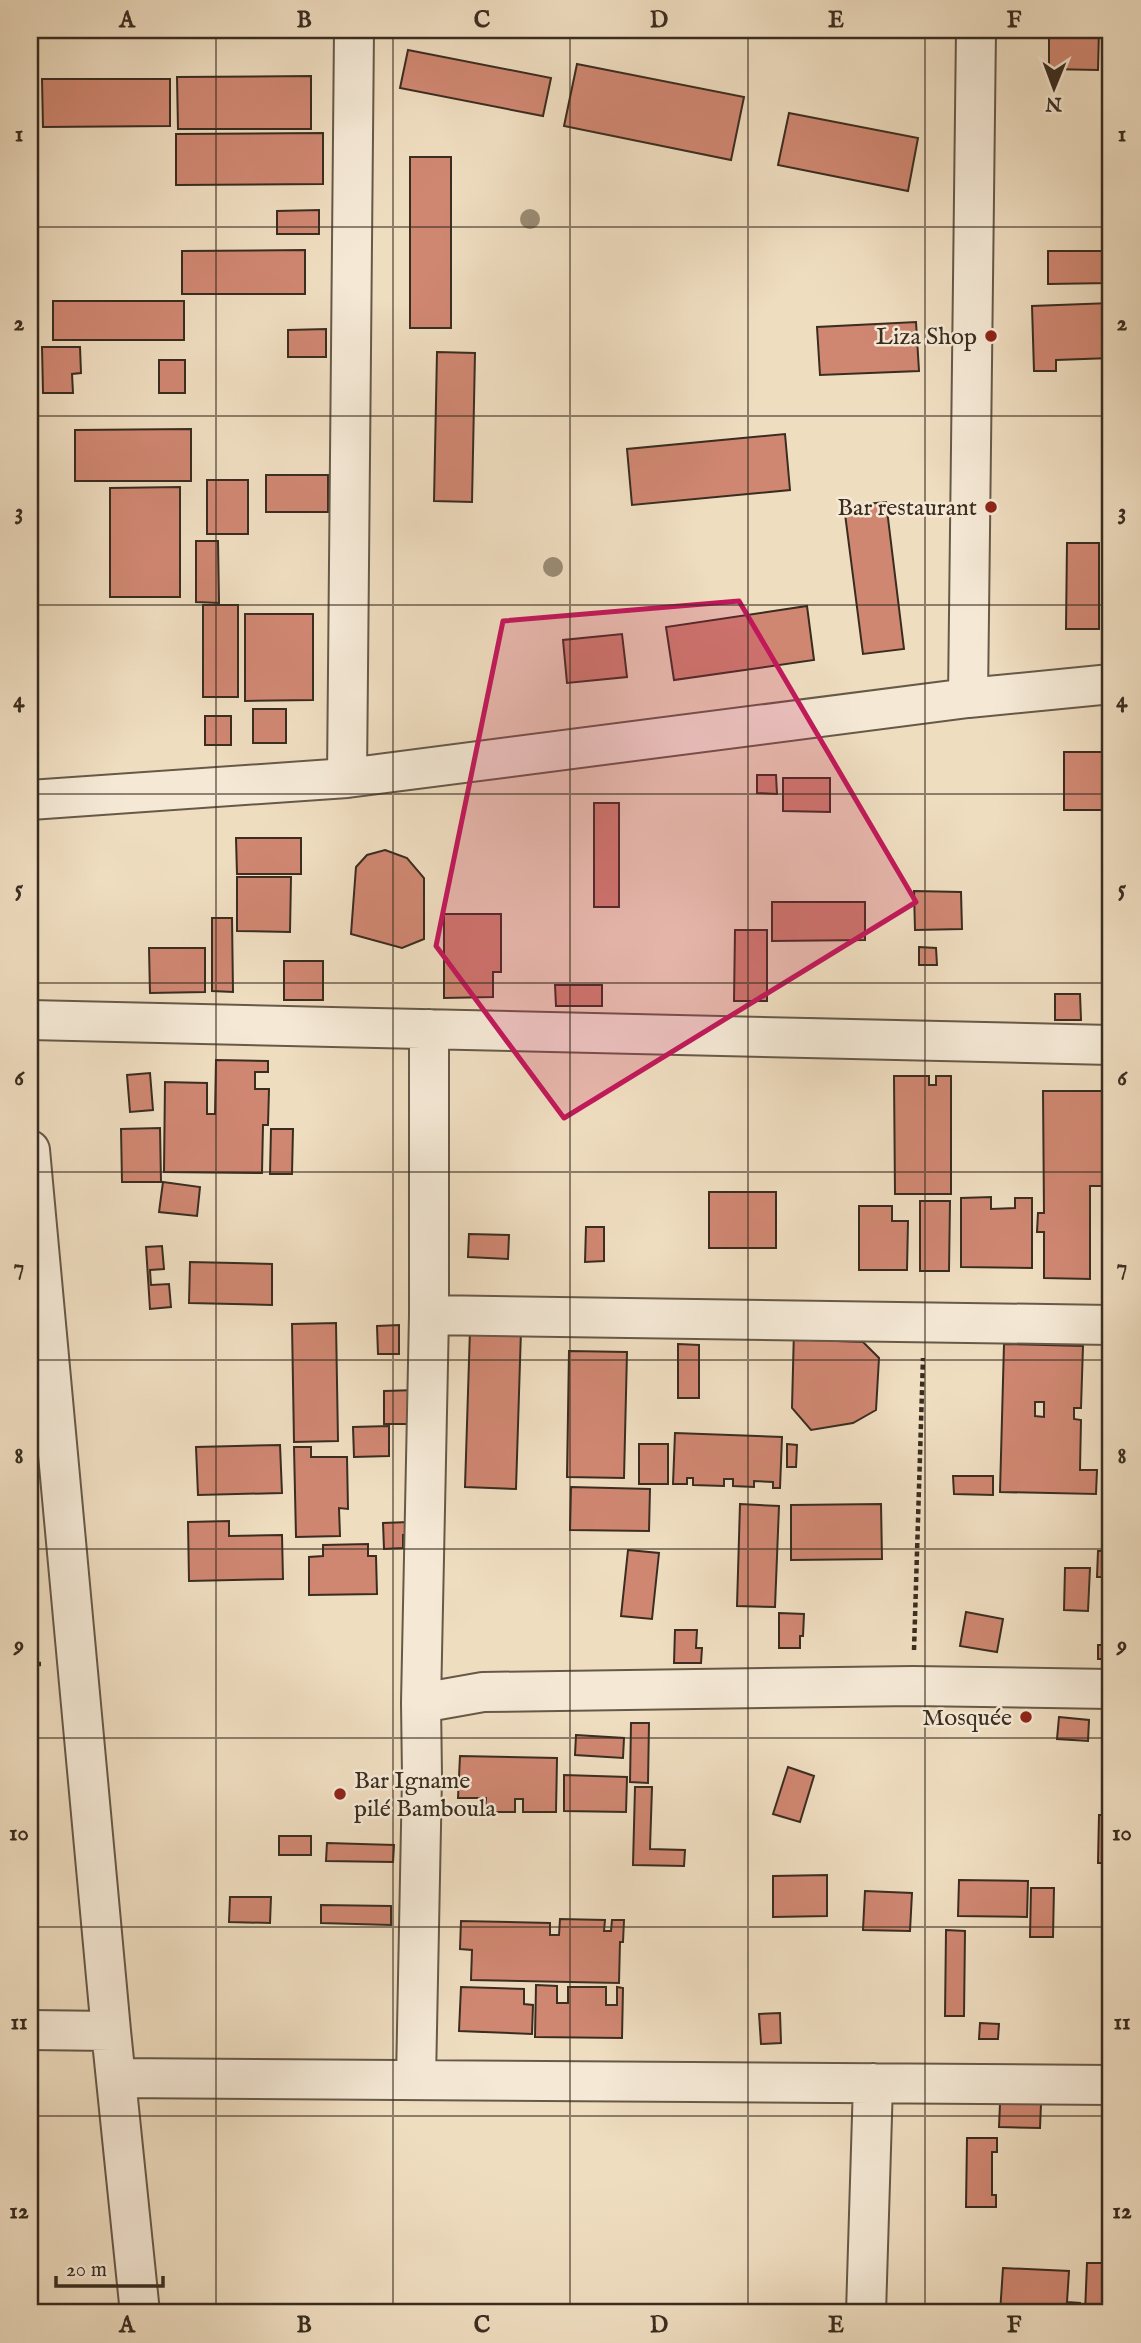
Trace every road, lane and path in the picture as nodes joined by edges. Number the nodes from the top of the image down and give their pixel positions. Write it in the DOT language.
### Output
graph roads {
  1 [pos="354,30"];
  2 [pos="976,30"];
  3 [pos="1111,684"];
  4 [pos="968,698"];
  5 [pos="348,778"];
  6 [pos="30,800"];
  7 [pos="30,1020"];
  8 [pos="429,1029"];
  9 [pos="1111,1045"];
  10 [pos="30,1150"];
  11 [pos="36,1278"];
  12 [pos="429,1315"];
  13 [pos="924,1321"];
  14 [pos="1111,1325"];
  15 [pos="913,1686"];
  16 [pos="1111,1689"];
  17 [pos="421,1703"];
  18 [pos="30,2030"];
  19 [pos="111,2031"];
  20 [pos="116,2078"];
  21 [pos="416,2080"];
  22 [pos="873,2083"];
  23 [pos="1111,2085"];
  24 [pos="140,2313"];
  25 [pos="866,2313"];
  1 -- 5 [label="street"];
  2 -- 4 [label="street"];
  3 -- 4 [label="street"];
  4 -- 5 [label="street"];
  5 -- 6 [label="street"];
  7 -- 8 [label="street"];
  8 -- 9 [label="street"];
  8 -- 12 [label="street"];
  10 -- 11 [label="street"];
  11 -- 19 [label="street"];
  12 -- 13 [label="street"];
  12 -- 17 [label="street"];
  13 -- 14 [label="street"];
  13 -- 15 [label="path"];
  15 -- 16 [label="street"];
  15 -- 17 [label="street"];
  17 -- 21 [label="street"];
  18 -- 19 [label="street"];
  19 -- 20 [label="street"];
  20 -- 21 [label="street"];
  20 -- 24 [label="street"];
  21 -- 22 [label="street"];
  22 -- 23 [label="street"];
  22 -- 25 [label="street"];
}
